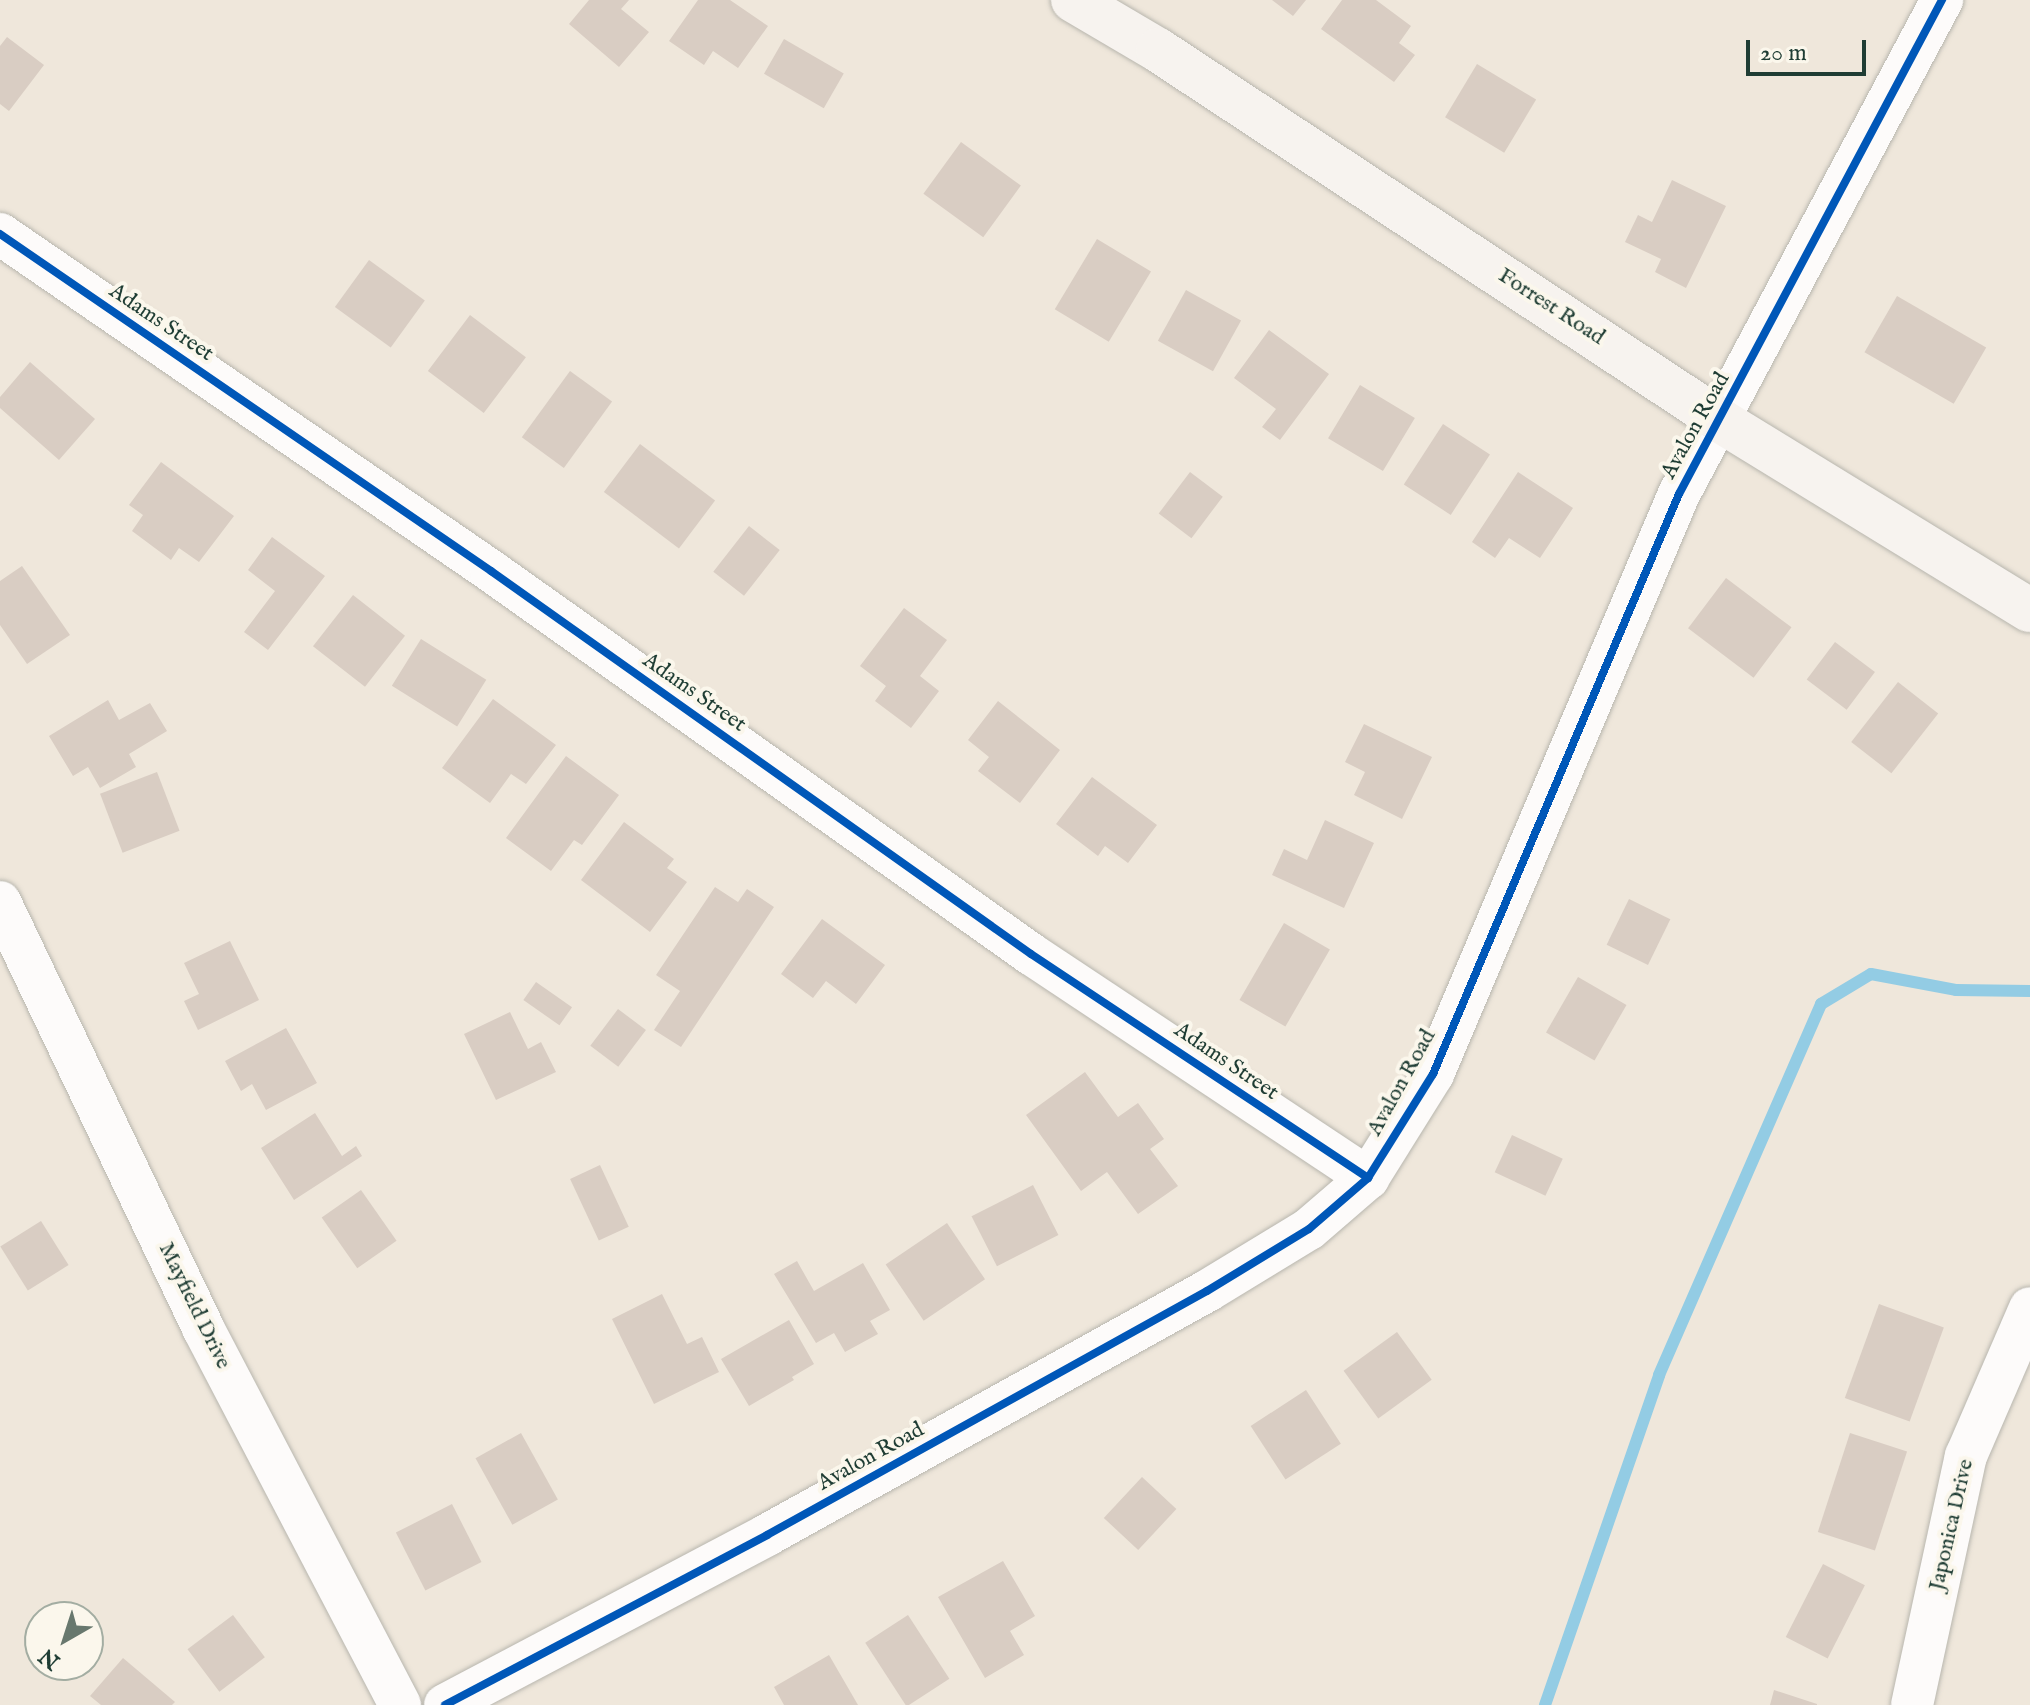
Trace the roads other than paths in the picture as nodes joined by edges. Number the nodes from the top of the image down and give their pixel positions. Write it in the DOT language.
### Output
graph roads {
  1 [pos="1073,0"];
  2 [pos="1942,0"];
  3 [pos="0,234"];
  4 [pos="1721,421"];
  5 [pos="2030,610"];
  6 [pos="0,902"];
  7 [pos="1368,1178"];
  8 [pos="2030,1308"];
  9 [pos="400,1705"];
  10 [pos="445,1705"];
  11 [pos="1912,1705"];
  1 -- 4 [label="main road, Forrest Road"];
  2 -- 4 [label="street, Avalon Road"];
  3 -- 7 [label="street, Adams Street"];
  4 -- 5 [label="main road, Forrest Road"];
  4 -- 7 [label="street, Avalon Road"];
  6 -- 9 [label="street, Mayfield Drive"];
  7 -- 10 [label="street, Avalon Road"];
  8 -- 11 [label="street, Japonica Drive"];
}
